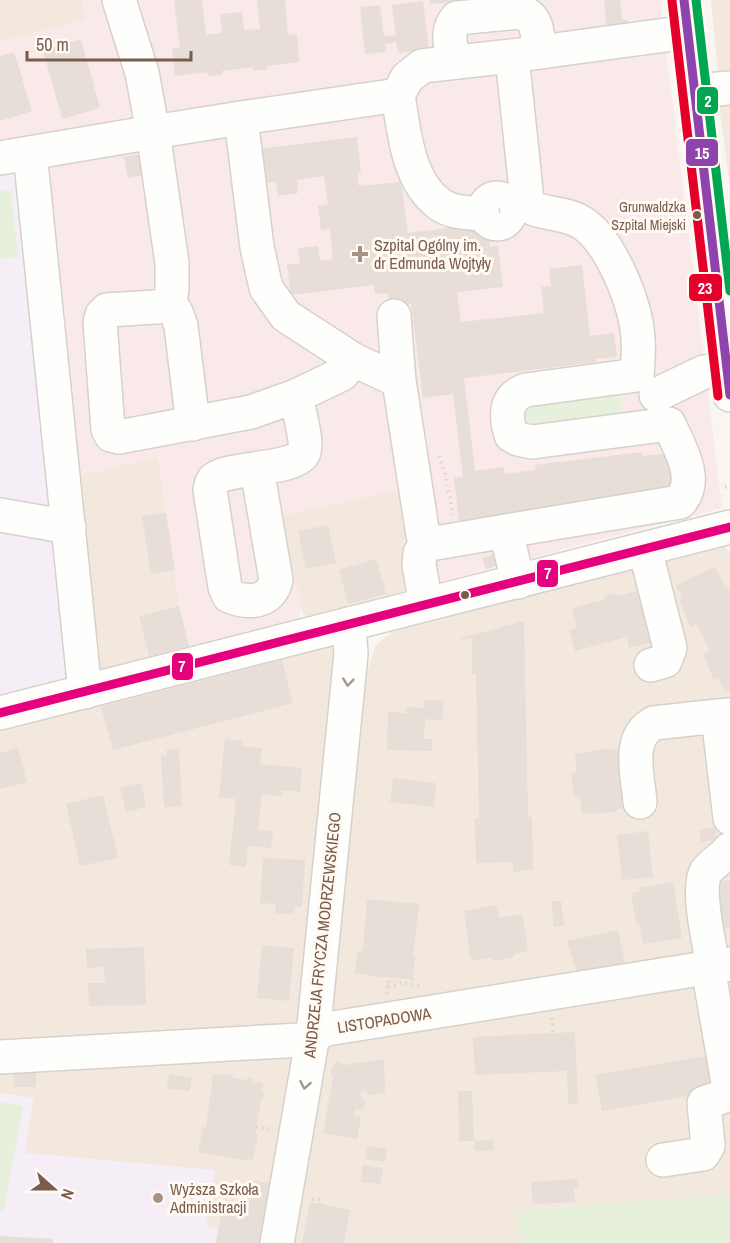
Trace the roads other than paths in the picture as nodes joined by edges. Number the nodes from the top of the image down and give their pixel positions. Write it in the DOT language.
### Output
graph roads {
  1 [pos="119,0"];
  2 [pos="686,16"];
  3 [pos="526,54"];
  4 [pos="454,62"];
  5 [pos="730,88"];
  6 [pos="694,91"];
  7 [pos="398,95"];
  8 [pos="241,118"];
  9 [pos="153,132"];
  10 [pos="15,156"];
  11 [pos="483,214"];
  12 [pos="170,306"];
  13 [pos="394,316"];
  14 [pos="354,360"];
  15 [pos="728,365"];
  16 [pos="399,381"];
  17 [pos="647,385"];
  18 [pos="296,396"];
  19 [pos="193,424"];
  20 [pos="669,424"];
  21 [pos="257,469"];
  22 [pos="0,515"];
  23 [pos="69,526"];
  24 [pos="730,527"];
  25 [pos="506,531"];
  26 [pos="429,540"];
  27 [pos="645,549"];
  28 [pos="518,582"];
  29 [pos="426,604"];
  30 [pos="349,624"];
  31 [pos="651,665"];
  32 [pos="85,692"];
  33 [pos="0,713"];
  34 [pos="724,716"];
  35 [pos="640,802"];
  36 [pos="730,818"];
  37 [pos="730,849"];
  38 [pos="721,957"];
  39 [pos="314,1035"];
  40 [pos="0,1057"];
  41 [pos="663,1160"];
  42 [pos="277,1243"];
  1 -- 9 [label="street"];
  2 -- 3 [label="street"];
  2 -- 6 [label="street"];
  3 -- 4 [label="street"];
  3 -- 4 [label="street"];
  3 -- 17 [label="street"];
  4 -- 7 [label="street"];
  5 -- 6 [label="street"];
  6 -- 15 [label="street"];
  7 -- 8 [label="street"];
  7 -- 11 [label="street"];
  8 -- 9 [label="street"];
  8 -- 14 [label="street"];
  9 -- 10 [label="street"];
  9 -- 12 [label="street"];
  10 -- 23 [label="street"];
  12 -- 19 [label="street"];
  12 -- 19 [label="street"];
  13 -- 16 [label="street"];
  14 -- 16 [label="street"];
  14 -- 18 [label="street"];
  15 -- 17 [label="street"];
  16 -- 26 [label="street"];
  17 -- 20 [label="street"];
  17 -- 20 [label="street"];
  18 -- 19 [label="street"];
  18 -- 21 [label="street"];
  20 -- 25 [label="street"];
  22 -- 23 [label="street"];
  23 -- 32 [label="street"];
  24 -- 27 [label="street"];
  25 -- 26 [label="street"];
  25 -- 28 [label="street"];
  26 -- 29 [label="street"];
  27 -- 28 [label="street"];
  27 -- 31 [label="street"];
  28 -- 29 [label="street"];
  29 -- 30 [label="street"];
  30 -- 32 [label="street"];
  30 -- 39 [label="street, ANDRZEJA FRYCZA MODRZEWSKIEGO, one-way"];
  32 -- 33 [label="street"];
  34 -- 35 [label="street"];
  34 -- 36 [label="street"];
  37 -- 38 [label="street"];
  38 -- 39 [label="street, LISTOPADOWA"];
  38 -- 41 [label="street"];
  39 -- 40 [label="street, LISTOPADOWA"];
  39 -- 42 [label="street, ANDRZEJA FRYCZA MODRZEWSKIEGO, one-way"];
}
